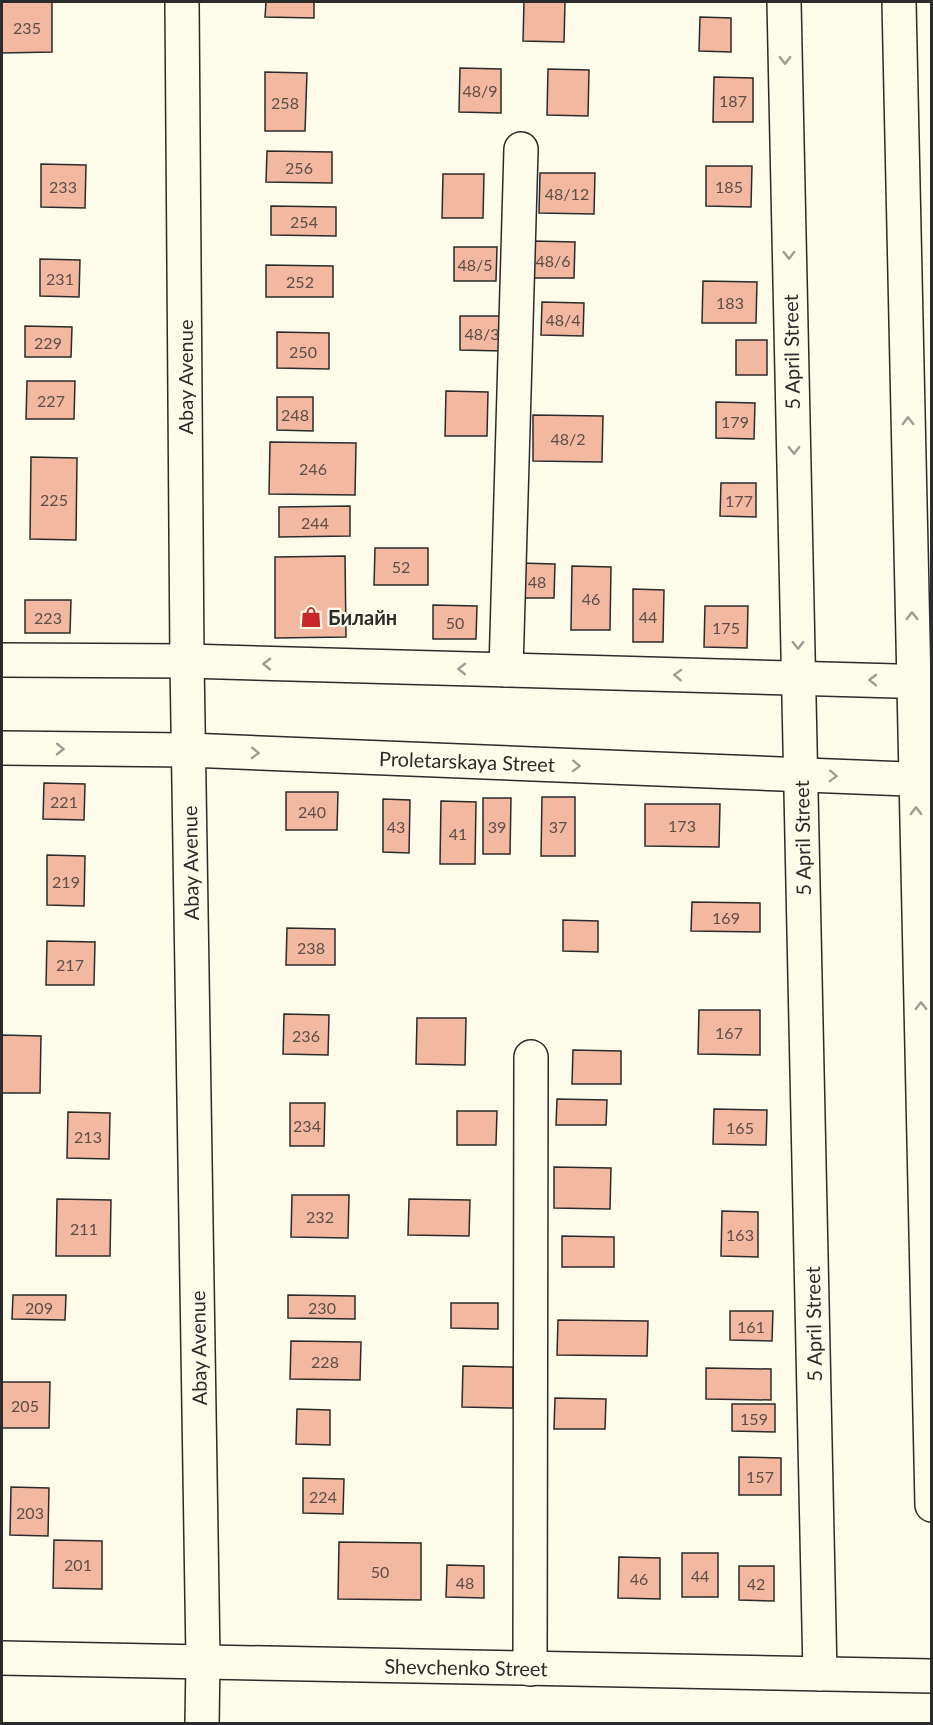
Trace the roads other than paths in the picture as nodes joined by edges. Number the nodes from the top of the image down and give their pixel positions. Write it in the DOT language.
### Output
graph roads {
  1 [pos="182,2"];
  2 [pos="784,2"];
  3 [pos="898,2"];
  4 [pos="521,149"];
  5 [pos="919,335"];
  6 [pos="2,660"];
  7 [pos="187,662"];
  8 [pos="506,670"];
  9 [pos="798,678"];
  10 [pos="922,681"];
  11 [pos="2,748"];
  12 [pos="188,750"];
  13 [pos="800,774"];
  14 [pos="924,779"];
  15 [pos="531,1057"];
  16 [pos="927,1087"];
  17 [pos="932,1505"];
  18 [pos="2,1658"];
  19 [pos="203,1660"];
  20 [pos="530,1669"];
  21 [pos="820,1674"];
  22 [pos="932,1676"];
  23 [pos="202,1724"];
  1 -- 7 [label="street, Abay Avenue"];
  2 -- 9 [label="street, 5 April Street, one-way"];
  3 -- 5 [label="street"];
  4 -- 8 [label="street"];
  10 -- 5 [label="street, one-way"];
  6 -- 7 [label="street"];
  8 -- 7 [label="street, one-way"];
  7 -- 12 [label="street, Abay Avenue"];
  9 -- 8 [label="street, one-way"];
  10 -- 9 [label="street, one-way"];
  9 -- 13 [label="street, 5 April Street"];
  10 -- 14 [label="street"];
  11 -- 12 [label="street, Proletarskaya Street, one-way"];
  12 -- 13 [label="street, Proletarskaya Street, one-way"];
  12 -- 19 [label="street, Abay Avenue"];
  13 -- 14 [label="street, Proletarskaya Street, one-way"];
  13 -- 21 [label="street, 5 April Street"];
  16 -- 14 [label="street, one-way"];
  15 -- 20 [label="street"];
  16 -- 17 [label="street"];
  18 -- 19 [label="street, Shevchenko Street"];
  19 -- 20 [label="street, Shevchenko Street"];
  19 -- 23 [label="street, Abay Avenue"];
  20 -- 21 [label="street, Shevchenko Street"];
  21 -- 22 [label="street, Shevchenko Street"];
}
